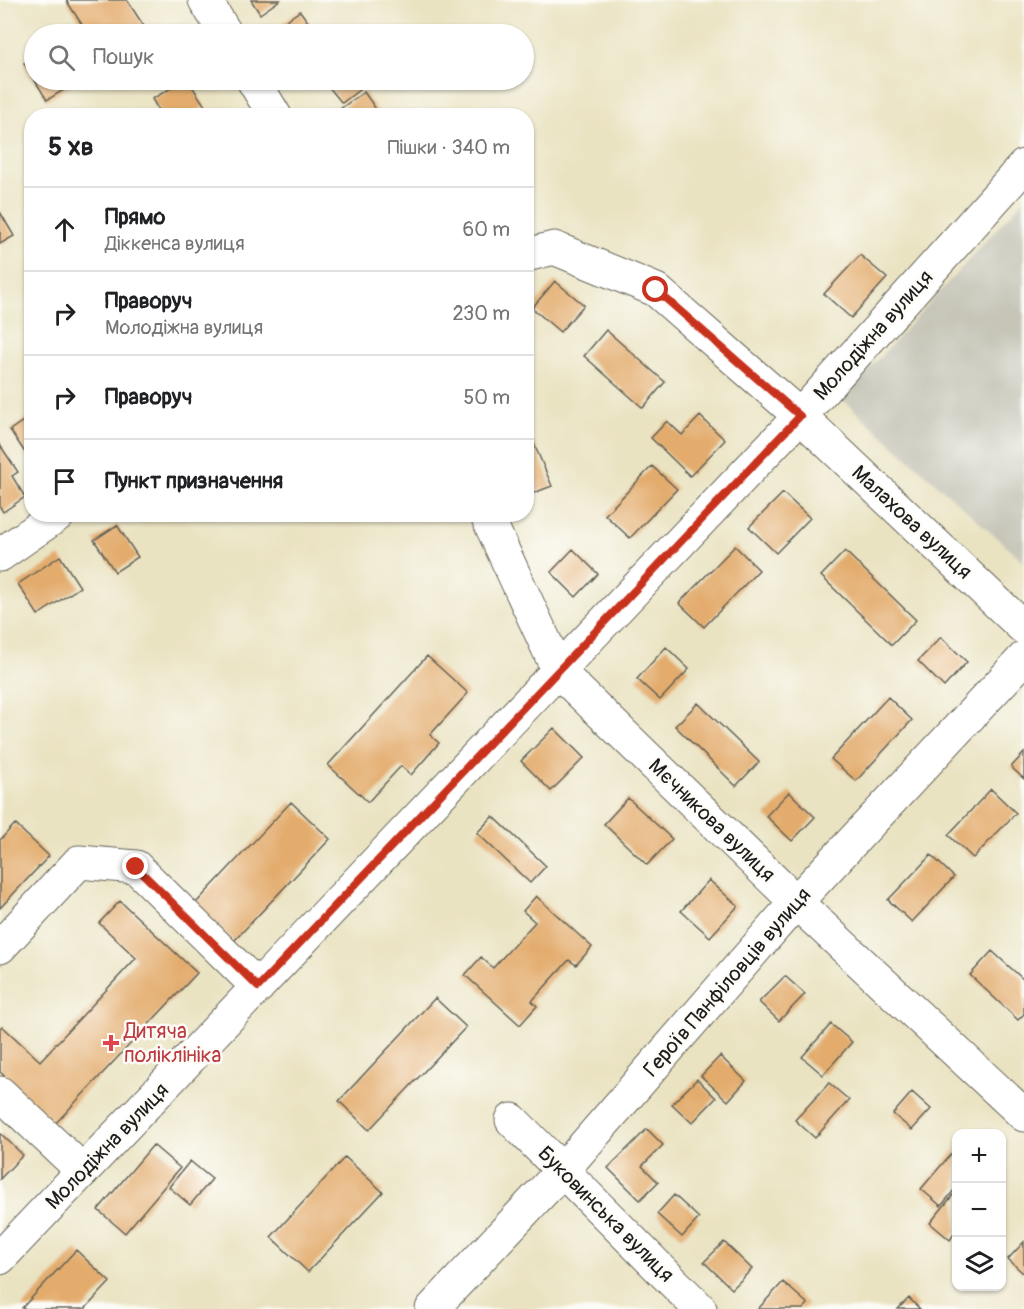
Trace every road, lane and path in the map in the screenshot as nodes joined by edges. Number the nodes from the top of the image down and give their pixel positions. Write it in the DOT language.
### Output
graph roads {
  1 [pos="205,0"];
  2 [pos="220,24"];
  3 [pos="259,90"];
  4 [pos="270,108"];
  5 [pos="1024,166"];
  6 [pos="534,253"];
  7 [pos="800,416"];
  8 [pos="47,522"];
  9 [pos="490,522"];
  10 [pos="0,555"];
  11 [pos="1024,628"];
  12 [pos="1024,658"];
  13 [pos="559,672"];
  14 [pos="796,902"];
  15 [pos="0,946"];
  16 [pos="258,987"];
  17 [pos="0,1093"];
  18 [pos="1024,1115"];
  19 [pos="512,1120"];
  20 [pos="83,1171"];
  21 [pos="562,1171"];
  22 [pos="0,1258"];
  23 [pos="432,1309"];
  24 [pos="700,1309"];
  1 -- 2 [label="street"];
  3 -- 4 [label="street"];
  5 -- 7 [label="street, Молодіжна вулиця"];
  6 -- 7 [label="street, Малахова вулиця"];
  7 -- 11 [label="street, Малахова вулиця"];
  7 -- 13 [label="street, Молодіжна вулиця"];
  8 -- 10 [label="street"];
  9 -- 13 [label="street"];
  12 -- 14 [label="street, Героїв Панфіловців вулиця"];
  13 -- 14 [label="street, Мєчникова вулиця"];
  13 -- 16 [label="street, Молодіжна вулиця"];
  14 -- 18 [label="street, Мєчникова вулиця"];
  14 -- 21 [label="street, Героїв Панфіловців вулиця"];
  15 -- 16 [label="street"];
  16 -- 20 [label="street, Молодіжна вулиця"];
  17 -- 20 [label="street"];
  19 -- 21 [label="street, Буковинська вулиця"];
  20 -- 22 [label="street, Молодіжна вулиця"];
  21 -- 23 [label="street, Героїв Панфіловців вулиця"];
  21 -- 24 [label="street, Буковинська вулиця"];
}
